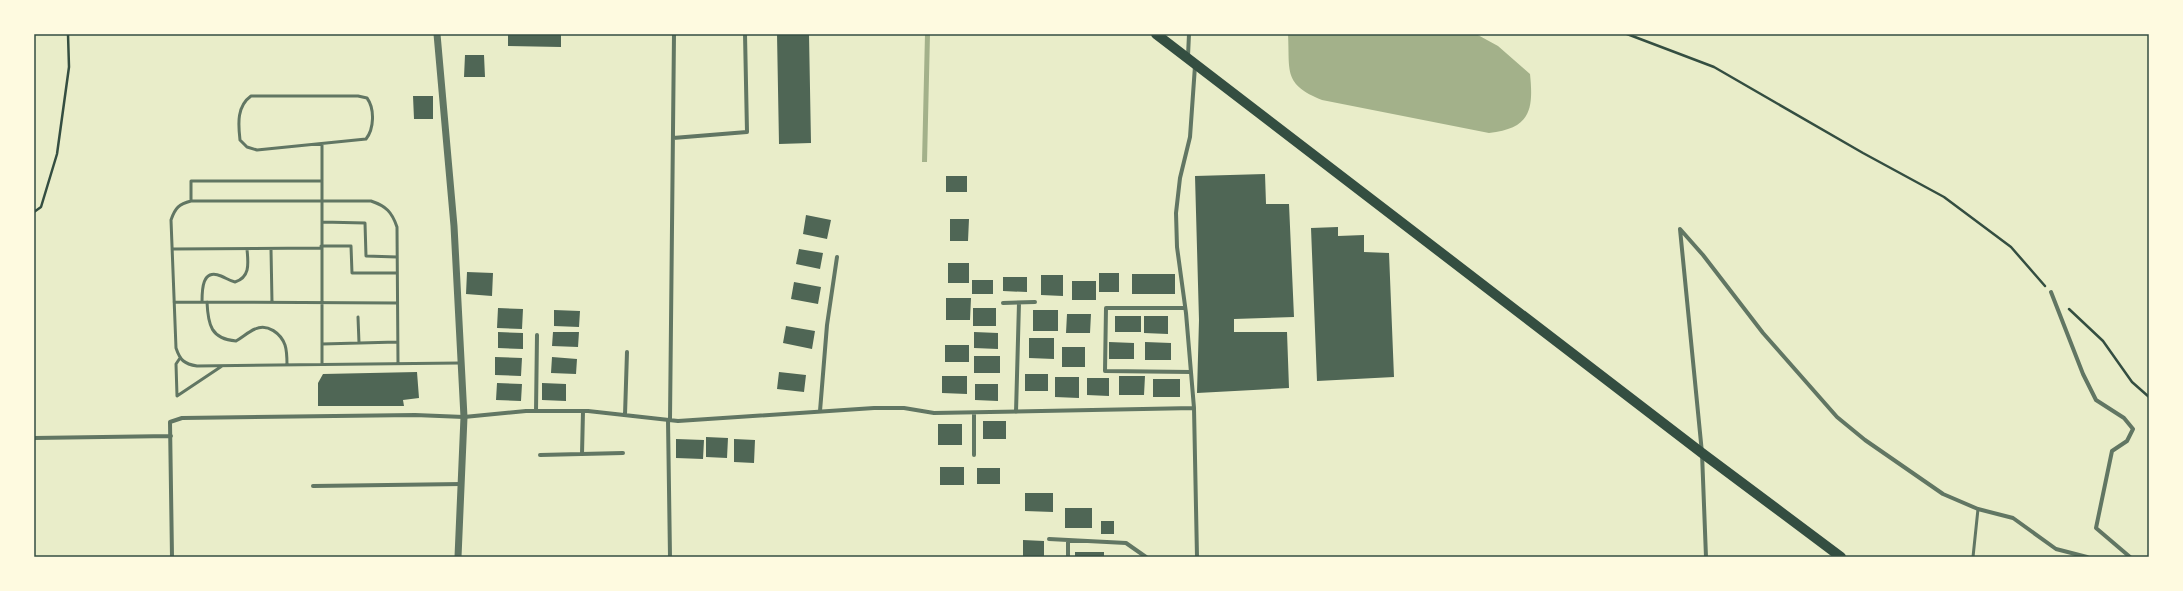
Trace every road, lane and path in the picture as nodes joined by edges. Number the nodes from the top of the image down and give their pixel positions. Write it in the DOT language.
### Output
graph roads {
  1 [pos="68,34"];
  2 [pos="437,34"];
  3 [pos="674,34"];
  4 [pos="745,34"];
  5 [pos="1156,34"];
  6 [pos="1189,34"];
  7 [pos="1627,34"];
  8 [pos="1192,62"];
  9 [pos="673,138"];
  10 [pos="322,144"];
  11 [pos="322,181"];
  12 [pos="191,201"];
  13 [pos="322,201"];
  14 [pos="34,212"];
  15 [pos="322,222"];
  16 [pos="321,247"];
  17 [pos="172,249"];
  18 [pos="247,249"];
  19 [pos="271,249"];
  20 [pos="397,257"];
  21 [pos="837,257"];
  22 [pos="397,273"];
  23 [pos="2051,292"];
  24 [pos="174,302"];
  25 [pos="202,302"];
  26 [pos="207,302"];
  27 [pos="272,302"];
  28 [pos="1035,302"];
  29 [pos="322,303"];
  30 [pos="397,303"];
  31 [pos="1003,303"];
  32 [pos="1019,303"];
  33 [pos="1185,308"];
  34 [pos="358,318"];
  35 [pos="537,335"];
  36 [pos="397,342"];
  37 [pos="359,343"];
  38 [pos="322,344"];
  39 [pos="627,352"];
  40 [pos="180,358"];
  41 [pos="398,363"];
  42 [pos="460,363"];
  43 [pos="322,364"];
  44 [pos="223,365"];
  45 [pos="287,365"];
  46 [pos="1190,372"];
  47 [pos="2149,397"];
  48 [pos="1194,408"];
  49 [pos="536,411"];
  50 [pos="583,411"];
  51 [pos="820,411"];
  52 [pos="1016,412"];
  53 [pos="974,413"];
  54 [pos="625,415"];
  55 [pos="464,417"];
  56 [pos="669,420"];
  57 [pos="171,436"];
  58 [pos="34,438"];
  59 [pos="623,453"];
  60 [pos="1702,453"];
  61 [pos="582,454"];
  62 [pos="540,455"];
  63 [pos="974,455"];
  64 [pos="462,484"];
  65 [pos="313,486"];
  66 [pos="1978,509"];
  67 [pos="1050,539"];
  68 [pos="1068,540"];
  69 [pos="172,557"];
  70 [pos="458,557"];
  71 [pos="670,557"];
  72 [pos="1068,557"];
  73 [pos="1146,557"];
  74 [pos="1197,557"];
  75 [pos="1706,557"];
  76 [pos="1841,557"];
  77 [pos="1973,557"];
  78 [pos="2087,557"];
  79 [pos="2130,557"];
  1 -- 14 [label="path"];
  2 -- 42 [label="street"];
  3 -- 9 [label="street"];
  4 -- 9 [label="street"];
  5 -- 8 [label="main road"];
  6 -- 8 [label="street"];
  7 -- 23 [label="path"];
  8 -- 33 [label="street"];
  8 -- 60 [label="main road"];
  9 -- 56 [label="street"];
  10 -- 10 [label="lane"];
  10 -- 11 [label="lane"];
  11 -- 12 [label="lane"];
  11 -- 13 [label="lane"];
  12 -- 13 [label="lane"];
  12 -- 17 [label="lane"];
  13 -- 15 [label="lane"];
  13 -- 20 [label="lane"];
  15 -- 16 [label="lane"];
  15 -- 20 [label="lane"];
  16 -- 19 [label="lane"];
  16 -- 22 [label="lane"];
  16 -- 29 [label="lane"];
  17 -- 18 [label="lane"];
  17 -- 24 [label="lane"];
  18 -- 19 [label="lane"];
  18 -- 25 [label="lane"];
  19 -- 27 [label="lane"];
  20 -- 22 [label="lane"];
  21 -- 51 [label="street"];
  22 -- 30 [label="lane"];
  23 -- 47 [label="path"];
  23 -- 79 [label="street"];
  24 -- 25 [label="lane"];
  24 -- 40 [label="lane"];
  25 -- 26 [label="lane"];
  26 -- 27 [label="lane"];
  26 -- 45 [label="lane"];
  27 -- 29 [label="lane"];
  28 -- 32 [label="street"];
  29 -- 30 [label="lane"];
  29 -- 38 [label="lane"];
  30 -- 36 [label="lane"];
  31 -- 32 [label="street"];
  32 -- 52 [label="street"];
  33 -- 46 [label="street"];
  33 -- 46 [label="street"];
  34 -- 37 [label="lane"];
  35 -- 49 [label="street"];
  36 -- 37 [label="lane"];
  36 -- 41 [label="lane"];
  37 -- 38 [label="lane"];
  38 -- 43 [label="lane"];
  39 -- 54 [label="street"];
  40 -- 44 [label="lane"];
  40 -- 44 [label="lane"];
  41 -- 42 [label="lane"];
  41 -- 43 [label="lane"];
  42 -- 55 [label="street"];
  43 -- 45 [label="lane"];
  44 -- 45 [label="lane"];
  46 -- 48 [label="street"];
  48 -- 52 [label="street"];
  48 -- 74 [label="street"];
  49 -- 50 [label="street"];
  49 -- 55 [label="street"];
  50 -- 54 [label="street"];
  50 -- 61 [label="street"];
  51 -- 53 [label="street"];
  51 -- 56 [label="street"];
  52 -- 53 [label="street"];
  53 -- 63 [label="street"];
  54 -- 56 [label="street"];
  55 -- 57 [label="street"];
  55 -- 64 [label="street"];
  56 -- 71 [label="street"];
  57 -- 58 [label="street"];
  57 -- 69 [label="street"];
  59 -- 61 [label="street"];
  60 -- 66 [label="street"];
  60 -- 75 [label="street"];
  60 -- 76 [label="main road"];
  61 -- 62 [label="street"];
  64 -- 65 [label="street"];
  64 -- 70 [label="street"];
  66 -- 77 [label="lane"];
  66 -- 78 [label="street"];
  67 -- 68 [label="street"];
  68 -- 72 [label="street"];
  68 -- 73 [label="street"];
}
